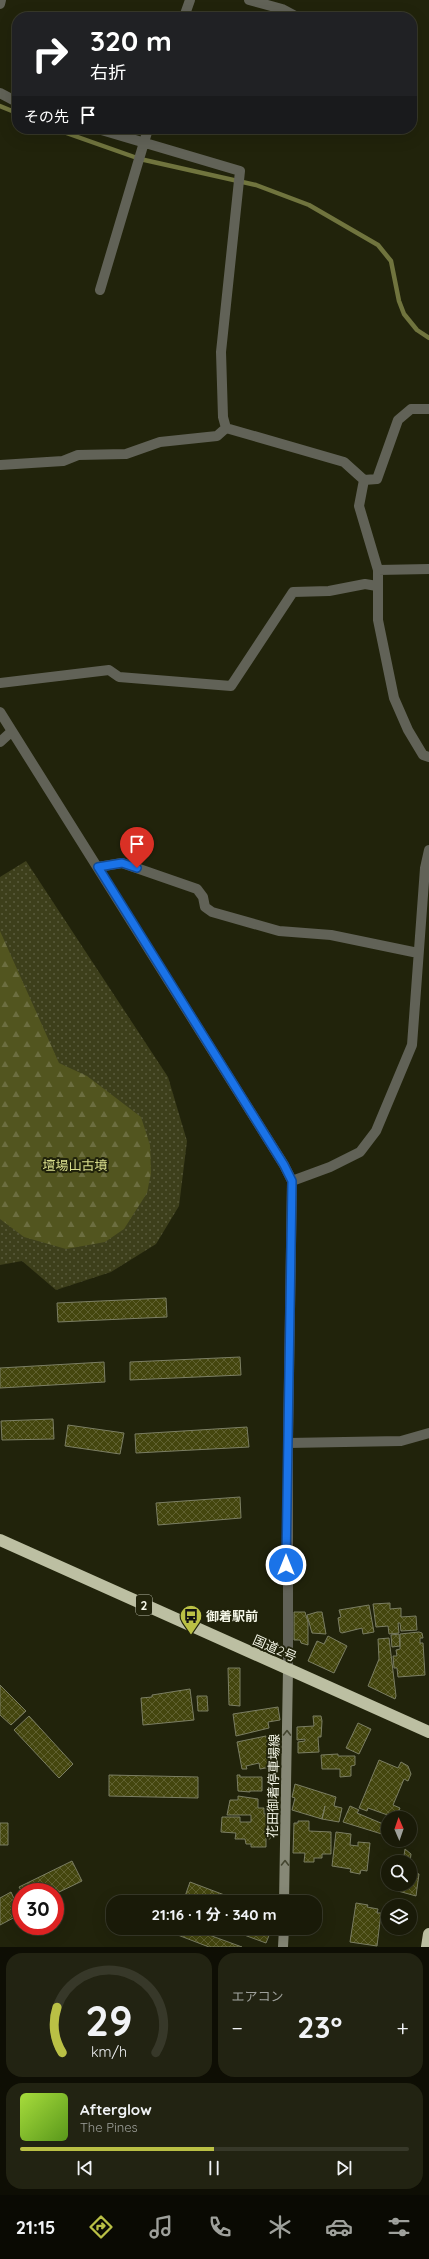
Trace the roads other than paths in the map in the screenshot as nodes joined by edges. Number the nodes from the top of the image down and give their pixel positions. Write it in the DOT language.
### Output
graph roads {
  1 [pos="1,0"];
  2 [pos="190,0"];
  3 [pos="249,0"];
  4 [pos="0,4"];
  5 [pos="186,12"];
  6 [pos="288,12"];
  7 [pos="0,93"];
  8 [pos="12,99"];
  9 [pos="114,134"];
  10 [pos="146,134"];
  11 [pos="143,143"];
  12 [pos="100,290"];
  13 [pos="429,409"];
  14 [pos="226,428"];
  15 [pos="0,465"];
  16 [pos="364,480"];
  17 [pos="429,569"];
  18 [pos="378,570"];
  19 [pos="377,586"];
  20 [pos="0,682"];
  21 [pos="0,712"];
  22 [pos="11,732"];
  23 [pos="0,742"];
  24 [pos="429,757"];
  25 [pos="429,850"];
  26 [pos="98,867"];
  27 [pos="418,953"];
  28 [pos="292,1181"];
  29 [pos="429,1433"];
  30 [pos="288,1443"];
  31 [pos="0,1540"];
  32 [pos="288,1669"];
  33 [pos="429,1732"];
  34 [pos="284,1895"];
  35 [pos="429,1934"];
  36 [pos="284,1935"];
  37 [pos="283,1947"];
  38 [pos="427,1947"];
  1 -- 4 [label="street"];
  2 -- 5 [label="street"];
  3 -- 6 [label="street"];
  7 -- 8 [label="street"];
  9 -- 11 [label="street"];
  10 -- 11 [label="street"];
  11 -- 12 [label="street"];
  11 -- 14 [label="street"];
  13 -- 16 [label="street"];
  14 -- 15 [label="street"];
  14 -- 16 [label="street"];
  16 -- 18 [label="street"];
  17 -- 18 [label="street"];
  18 -- 19 [label="street"];
  19 -- 20 [label="street"];
  19 -- 24 [label="street"];
  21 -- 22 [label="street"];
  22 -- 23 [label="street"];
  22 -- 26 [label="street"];
  25 -- 27 [label="street"];
  26 -- 27 [label="street"];
  26 -- 28 [label="street"];
  27 -- 28 [label="street"];
  28 -- 30 [label="street"];
  29 -- 30 [label="street"];
  30 -- 32 [label="street"];
  31 -- 32 [label="highway, 国道2号 / 2"];
  32 -- 33 [label="highway, 国道2号 / 2"];
  34 -- 32 [label="main road, 花田御着停車場線, one-way"];
  35 -- 38 [label="highway"];
  36 -- 37 [label="main road"];
}
